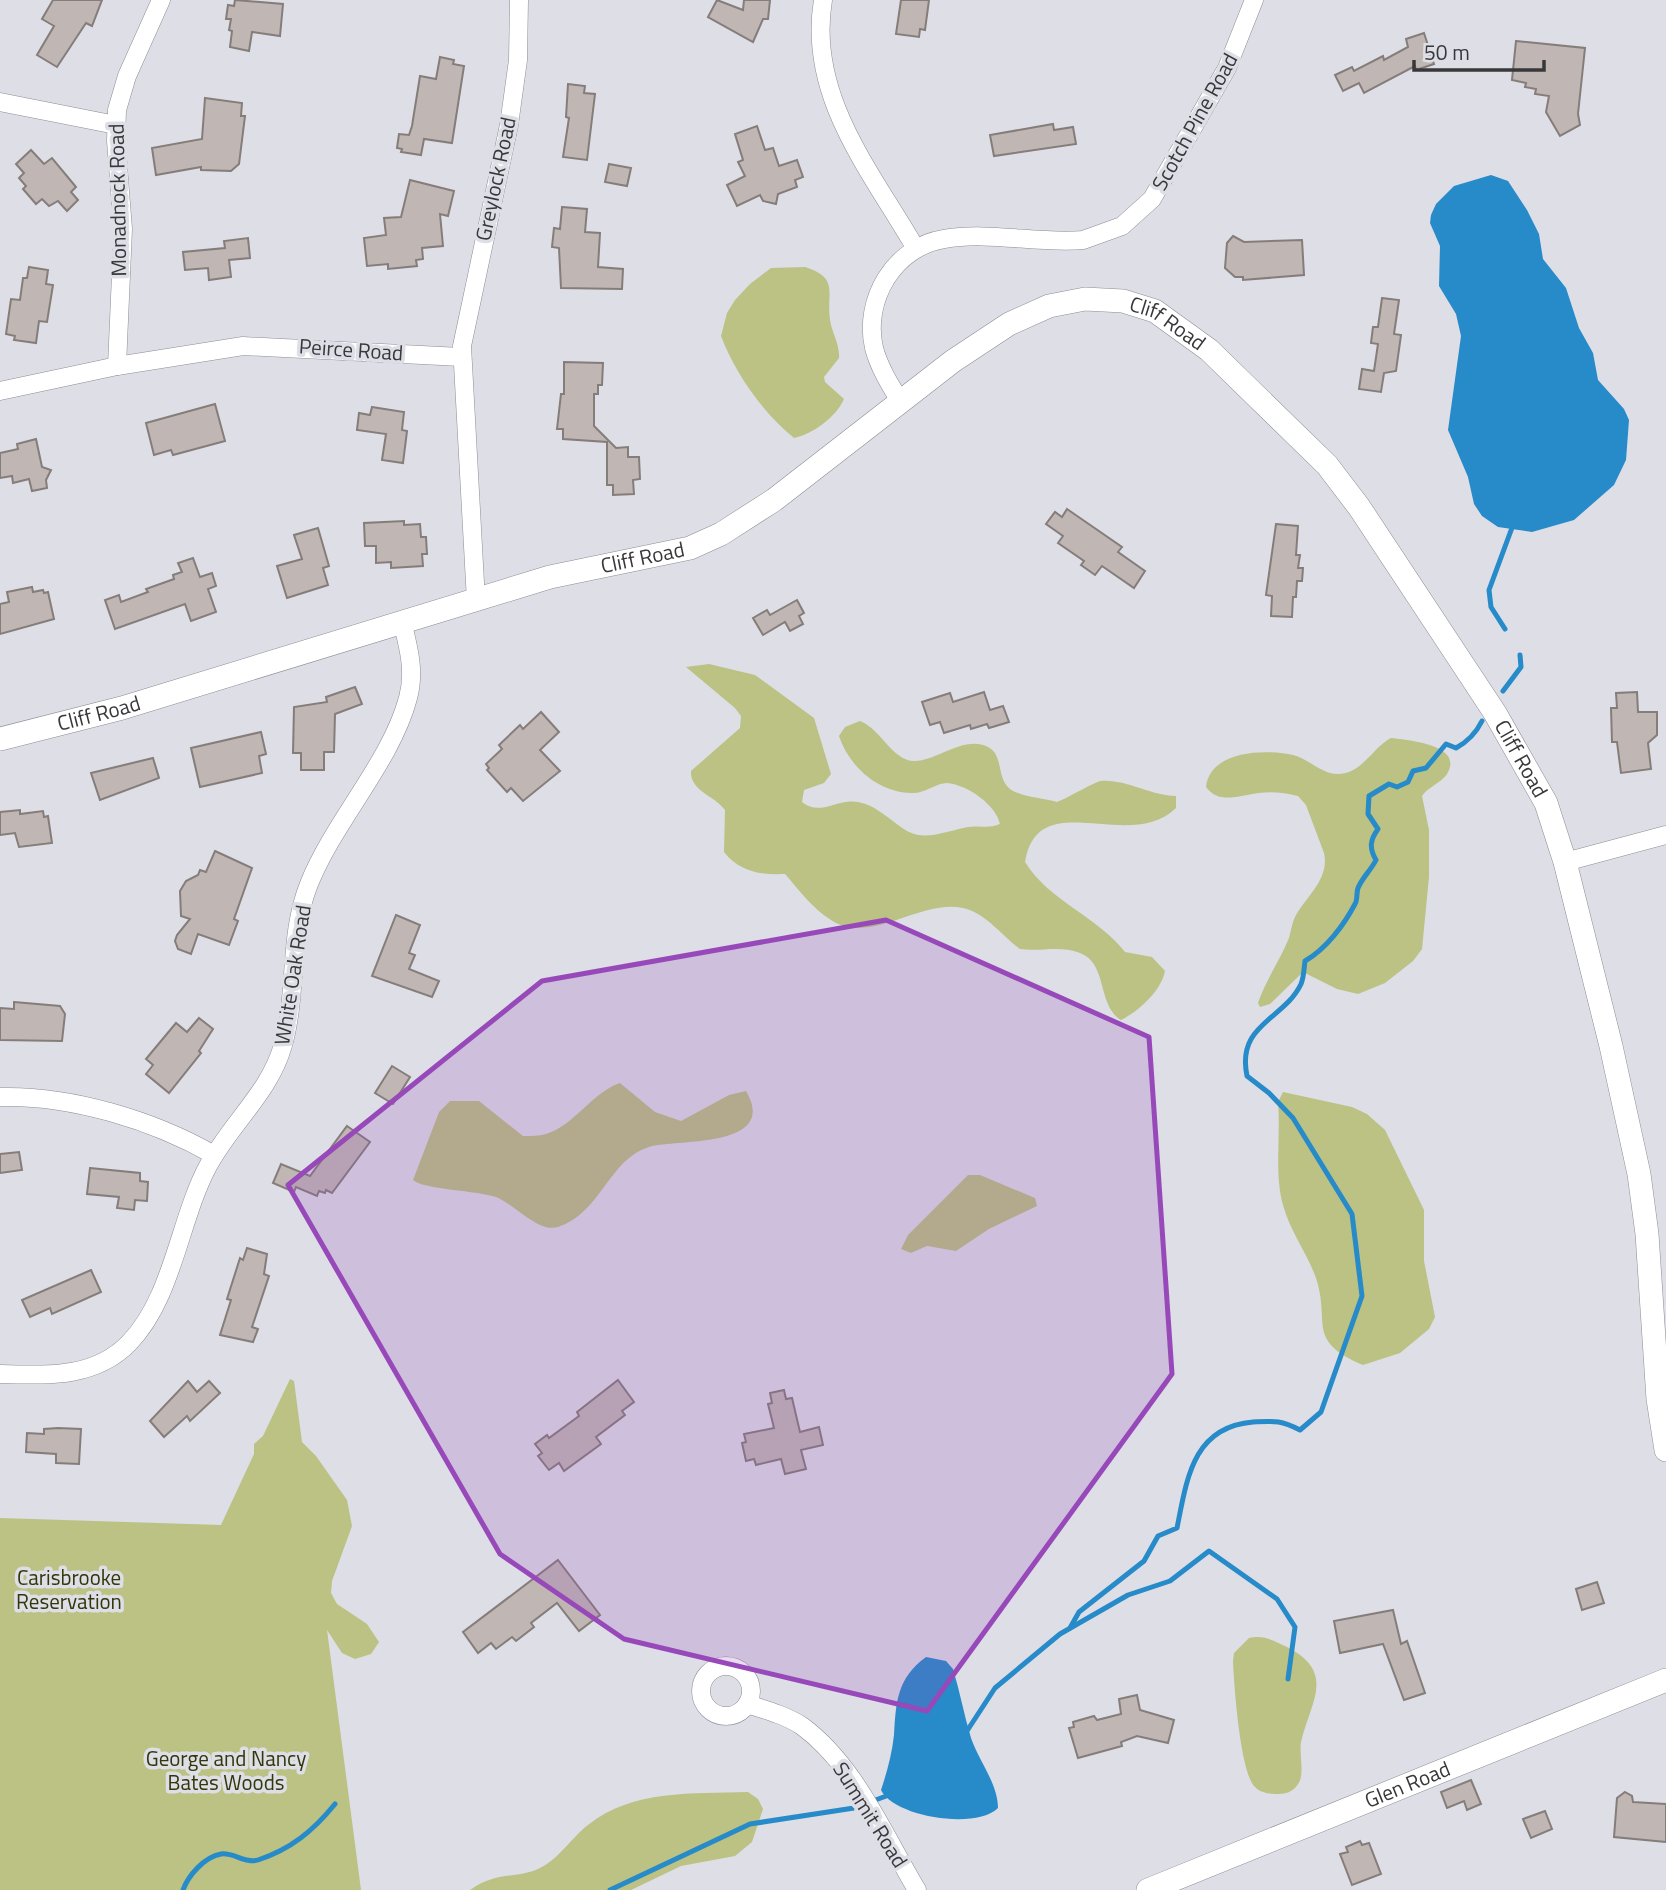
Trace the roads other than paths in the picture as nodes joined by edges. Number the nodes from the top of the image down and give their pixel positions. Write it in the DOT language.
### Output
graph roads {
  1 [pos="161,0"];
  2 [pos="519,0"];
  3 [pos="823,0"];
  4 [pos="1254,0"];
  5 [pos="0,102"];
  6 [pos="116,125"];
  7 [pos="916,249"];
  8 [pos="461,357"];
  9 [pos="117,366"];
  10 [pos="0,391"];
  11 [pos="900,401"];
  12 [pos="476,601"];
  13 [pos="403,625"];
  14 [pos="0,739"];
  15 [pos="1666,835"];
  16 [pos="1565,862"];
  17 [pos="0,1097"];
  18 [pos="214,1155"];
  19 [pos="0,1374"];
  20 [pos="1666,1450"];
  21 [pos="1660,1685"];
  22 [pos="747,1704"];
  23 [pos="916,1890"];
  24 [pos="1148,1890"];
  1 -- 6 [label="street, Monadnock Road"];
  2 -- 8 [label="street, Greylock Road"];
  3 -- 7 [label="street"];
  4 -- 7 [label="street, Scotch Pine Road"];
  5 -- 6 [label="street"];
  6 -- 9 [label="street, Monadnock Road"];
  7 -- 11 [label="street, Scotch Pine Road"];
  8 -- 9 [label="street, Peirce Road"];
  8 -- 12 [label="street"];
  9 -- 10 [label="street, Peirce Road"];
  11 -- 12 [label="street, Cliff Road"];
  11 -- 16 [label="street, Cliff Road"];
  12 -- 13 [label="street, Cliff Road"];
  13 -- 14 [label="street, Cliff Road"];
  13 -- 18 [label="street, White Oak Road"];
  15 -- 16 [label="street"];
  16 -- 20 [label="street, Cliff Road"];
  17 -- 18 [label="street"];
  18 -- 19 [label="street, White Oak Road"];
  21 -- 24 [label="street, Glen Road"];
  22 -- 23 [label="street, Summit Road"];
}
